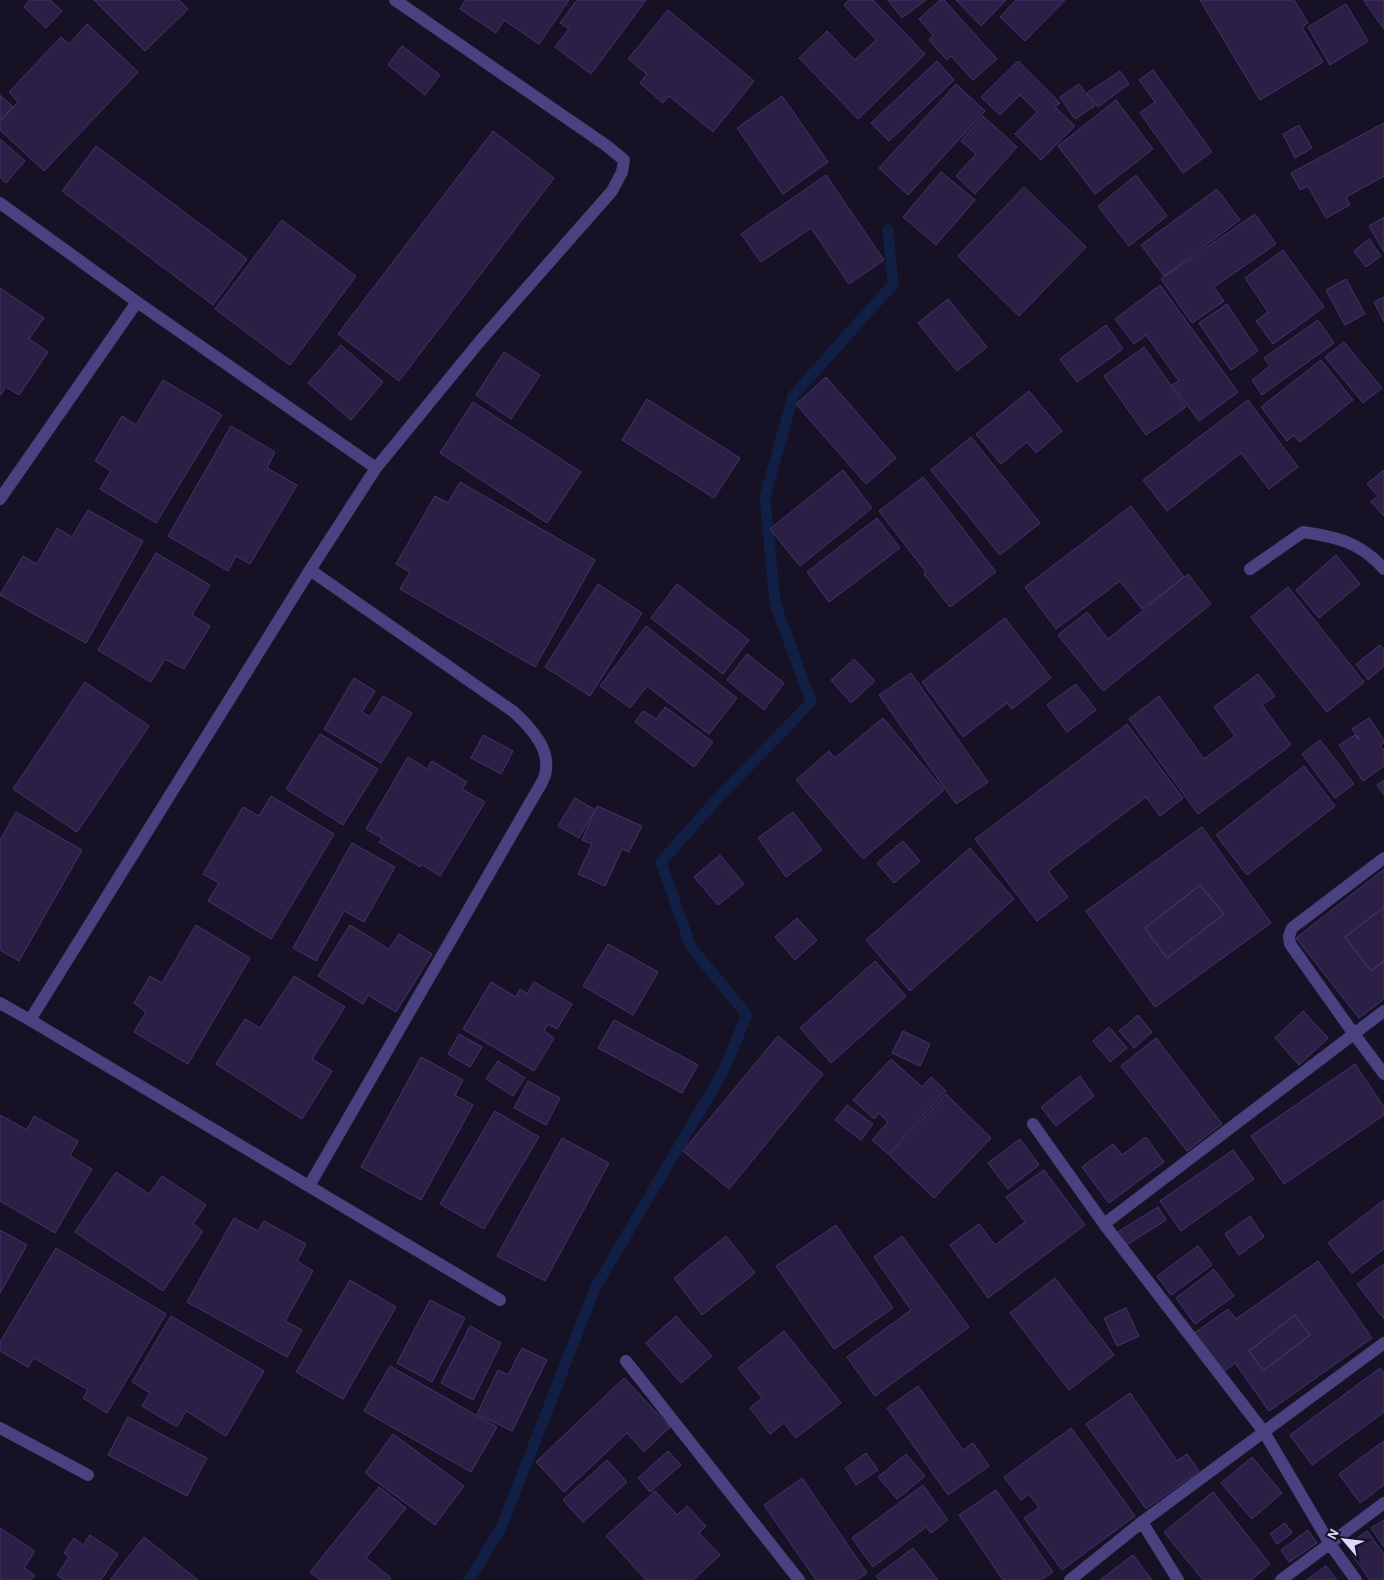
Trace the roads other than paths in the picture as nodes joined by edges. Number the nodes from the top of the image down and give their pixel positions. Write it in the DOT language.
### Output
graph roads {
  1 [pos="395,0"];
  2 [pos="0,203"];
  3 [pos="137,302"];
  4 [pos="376,468"];
  5 [pos="0,500"];
  6 [pos="1250,568"];
  7 [pos="1384,569"];
  8 [pos="310,570"];
  9 [pos="1384,858"];
  10 [pos="0,1003"];
  11 [pos="1384,1011"];
  12 [pos="30,1020"];
  13 [pos="1354,1034"];
  14 [pos="1384,1074"];
  15 [pos="1033,1124"];
  16 [pos="309,1186"];
  17 [pos="1104,1224"];
  18 [pos="500,1300"];
  19 [pos="1384,1343"];
  20 [pos="626,1361"];
  21 [pos="0,1428"];
  22 [pos="1264,1432"];
  23 [pos="88,1475"];
  24 [pos="1384,1502"];
  25 [pos="1142,1522"];
  26 [pos="1330,1544"];
  27 [pos="799,1580"];
  28 [pos="1070,1580"];
  29 [pos="1178,1580"];
  30 [pos="1281,1580"];
  31 [pos="1356,1580"];
  1 -- 4 [label="street"];
  2 -- 3 [label="street"];
  3 -- 4 [label="street"];
  3 -- 5 [label="street"];
  4 -- 8 [label="street"];
  6 -- 7 [label="street"];
  8 -- 12 [label="street"];
  8 -- 16 [label="street"];
  9 -- 13 [label="street"];
  10 -- 12 [label="street"];
  11 -- 13 [label="street"];
  12 -- 16 [label="street"];
  13 -- 14 [label="street"];
  13 -- 17 [label="street"];
  15 -- 17 [label="street"];
  16 -- 18 [label="street"];
  17 -- 22 [label="street"];
  19 -- 22 [label="street"];
  20 -- 27 [label="street"];
  21 -- 23 [label="street"];
  22 -- 25 [label="street"];
  22 -- 26 [label="street"];
  24 -- 26 [label="street"];
  25 -- 28 [label="street"];
  25 -- 29 [label="street"];
  26 -- 30 [label="street"];
  26 -- 31 [label="street"];
}
